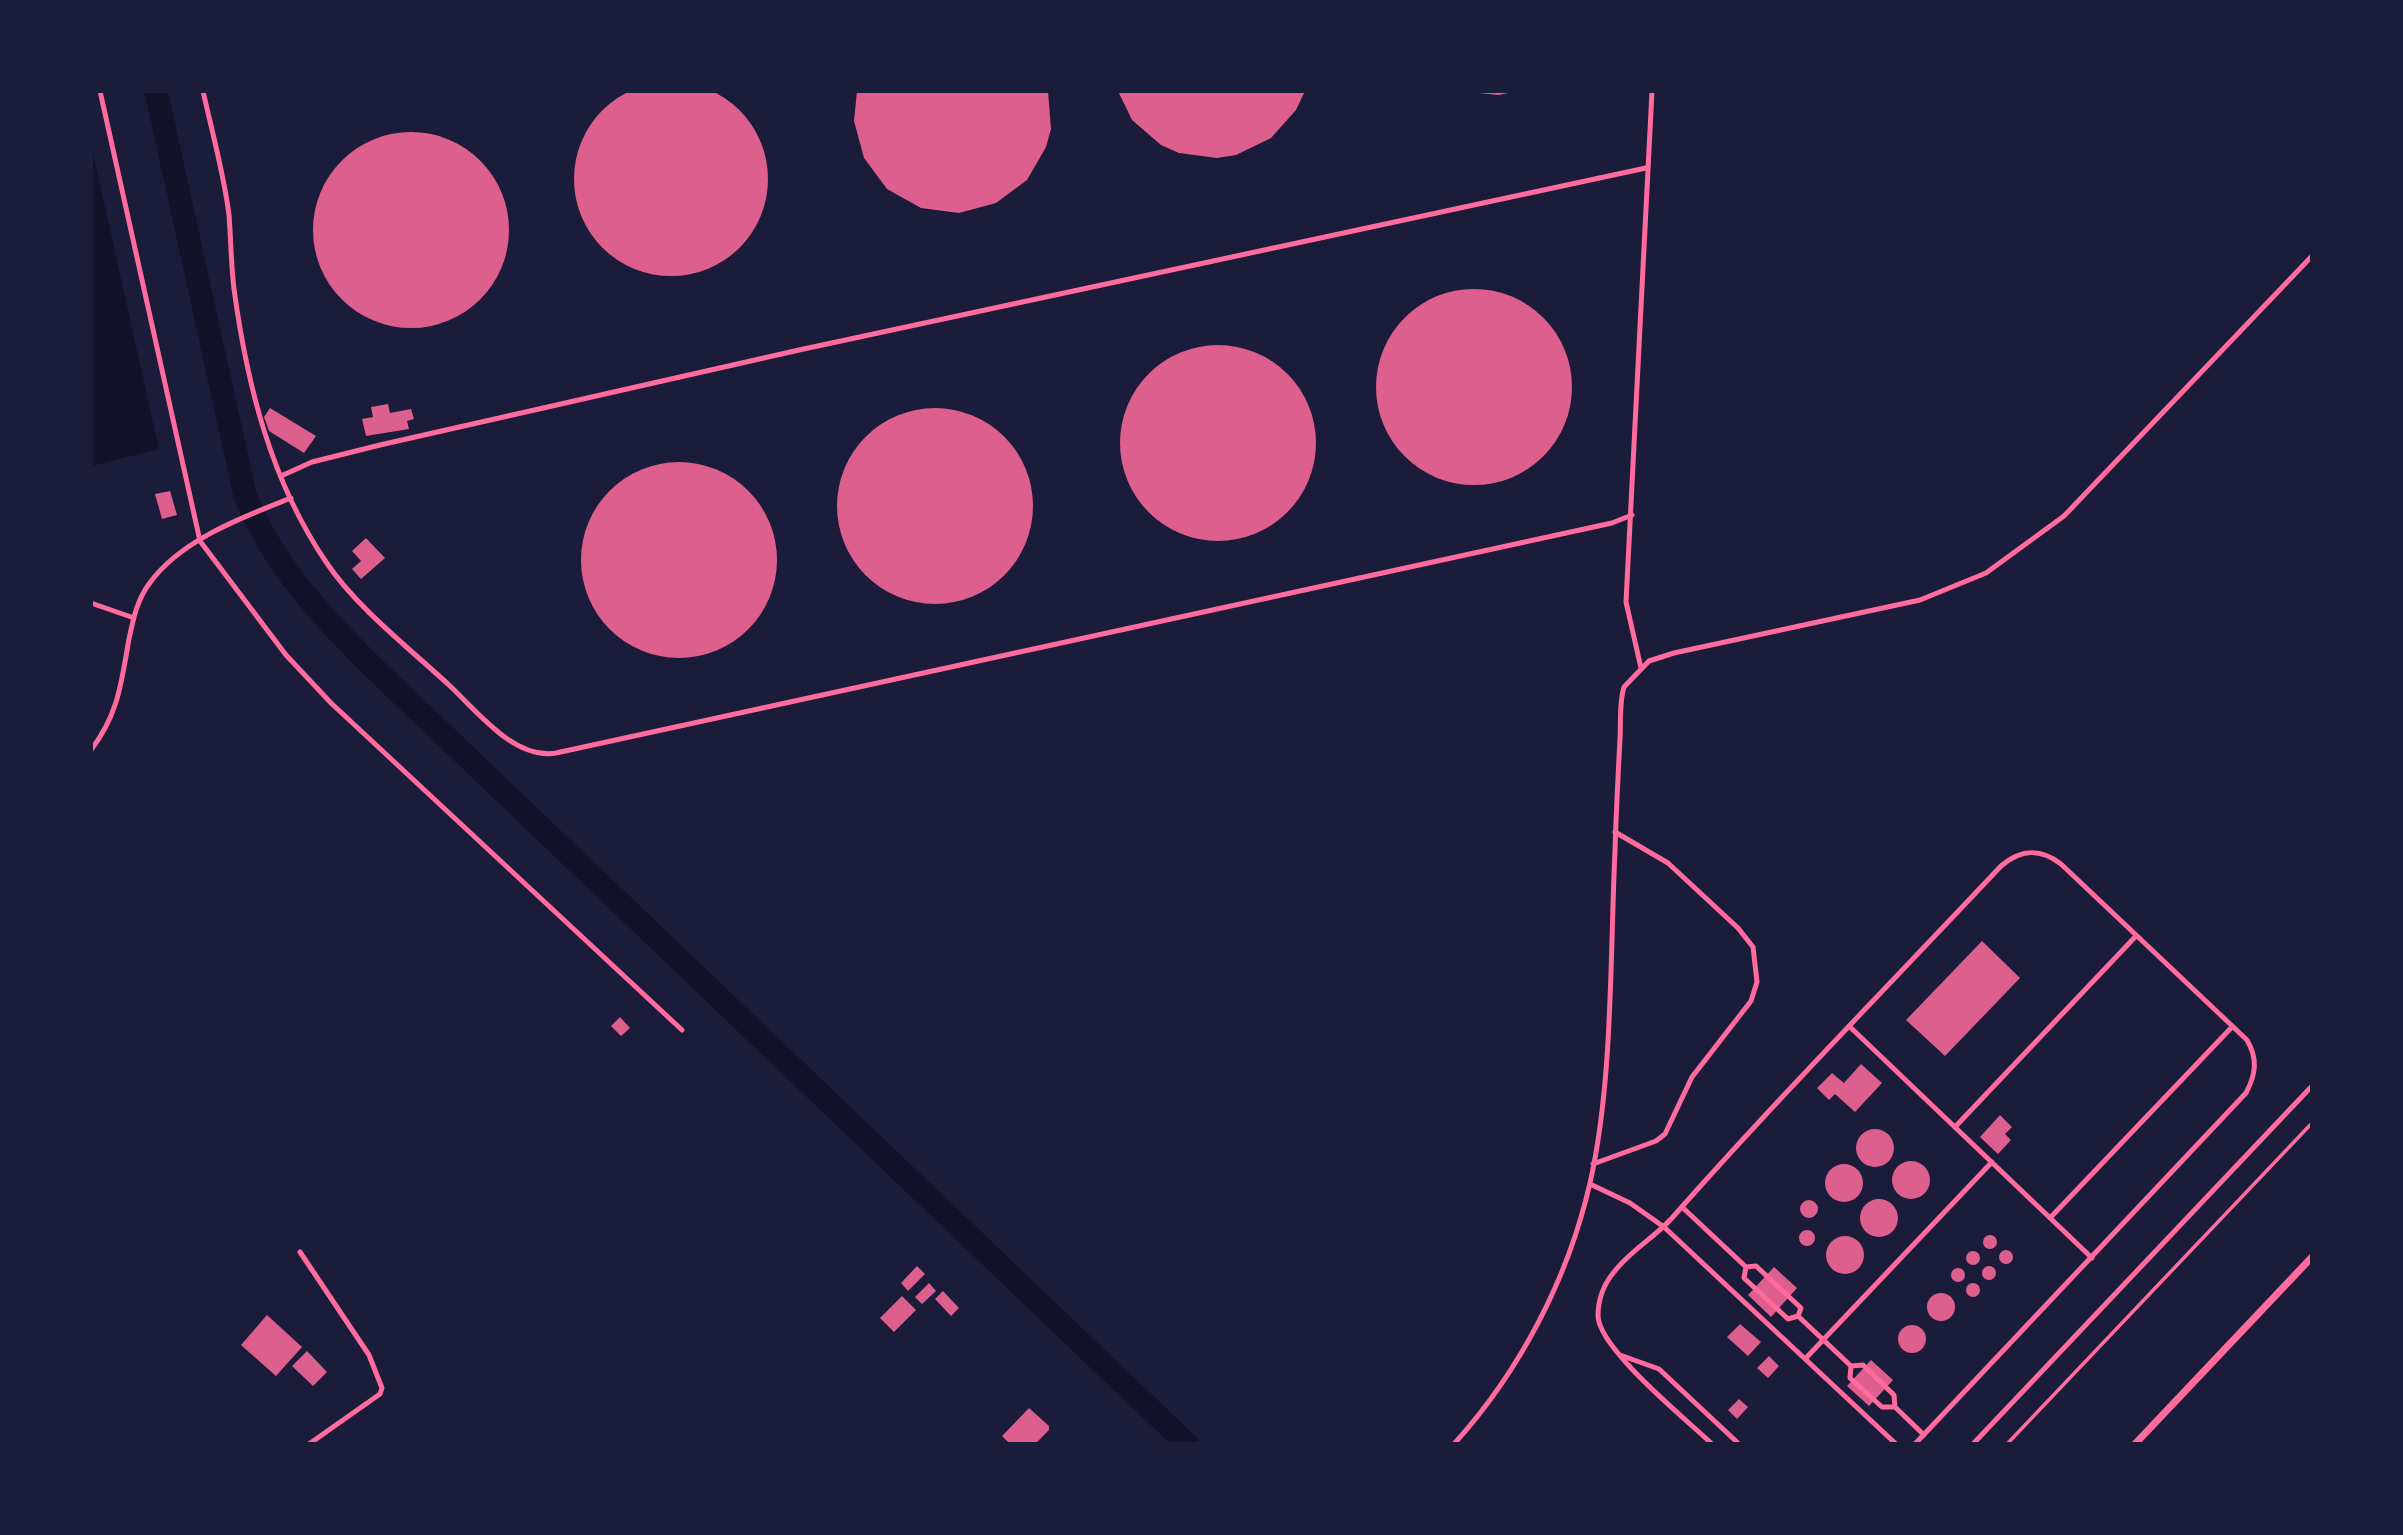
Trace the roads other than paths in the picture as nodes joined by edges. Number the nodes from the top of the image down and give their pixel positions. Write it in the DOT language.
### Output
graph roads {
  1 [pos="100,91"];
  2 [pos="203,91"];
  3 [pos="1652,91"];
  4 [pos="1646,168"];
  5 [pos="2312,256"];
  6 [pos="281,477"];
  7 [pos="291,498"];
  8 [pos="1632,515"];
  9 [pos="200,541"];
  10 [pos="91,603"];
  11 [pos="134,618"];
  12 [pos="1641,668"];
  13 [pos="91,750"];
  14 [pos="1615,832"];
  15 [pos="2136,936"];
  16 [pos="1849,1026"];
  17 [pos="2232,1027"];
  18 [pos="682,1030"];
  19 [pos="2312,1086"];
  20 [pos="1955,1127"];
  21 [pos="1992,1162"];
  22 [pos="1593,1164"];
  23 [pos="1590,1184"];
  24 [pos="1682,1207"];
  25 [pos="2050,1218"];
  26 [pos="1664,1227"];
  27 [pos="300,1252"];
  28 [pos="2312,1257"];
  29 [pos="2092,1258"];
  30 [pos="1746,1267"];
  31 [pos="1798,1316"];
  32 [pos="1824,1340"];
  33 [pos="1617,1353"];
  34 [pos="1805,1359"];
  35 [pos="1851,1366"];
  36 [pos="1895,1407"];
  37 [pos="1924,1435"];
  38 [pos="310,1444"];
  39 [pos="1454,1444"];
  40 [pos="1713,1444"];
  41 [pos="1739,1444"];
  42 [pos="1896,1444"];
  43 [pos="1915,1444"];
  44 [pos="1973,1444"];
  45 [pos="2134,1444"];
  1 -- 9 [label="lane"];
  2 -- 6 [label="lane"];
  3 -- 4 [label="lane"];
  4 -- 6 [label="lane"];
  4 -- 8 [label="lane"];
  5 -- 12 [label="lane"];
  6 -- 7 [label="lane"];
  7 -- 8 [label="lane"];
  7 -- 9 [label="lane"];
  8 -- 12 [label="lane"];
  9 -- 11 [label="lane"];
  9 -- 18 [label="lane"];
  10 -- 11 [label="lane"];
  11 -- 13 [label="lane"];
  12 -- 14 [label="lane"];
  14 -- 22 [label="lane"];
  14 -- 22 [label="lane"];
  15 -- 16 [label="lane"];
  15 -- 17 [label="lane"];
  15 -- 20 [label="lane"];
  16 -- 20 [label="lane"];
  16 -- 24 [label="lane"];
  17 -- 25 [label="lane"];
  17 -- 29 [label="lane"];
  19 -- 44 [label="lane"];
  20 -- 21 [label="lane"];
  21 -- 25 [label="lane"];
  21 -- 32 [label="lane"];
  22 -- 23 [label="lane"];
  23 -- 26 [label="lane"];
  23 -- 39 [label="lane"];
  24 -- 26 [label="lane"];
  24 -- 30 [label="lane"];
  25 -- 29 [label="lane"];
  26 -- 33 [label="lane"];
  26 -- 34 [label="lane"];
  27 -- 38 [label="lane"];
  28 -- 45 [label="street"];
  29 -- 37 [label="lane"];
  30 -- 31 [label="lane"];
  30 -- 31 [label="lane"];
  31 -- 32 [label="lane"];
  32 -- 34 [label="lane"];
  32 -- 35 [label="lane"];
  33 -- 40 [label="lane"];
  33 -- 41 [label="lane"];
  34 -- 42 [label="lane"];
  35 -- 36 [label="lane"];
  35 -- 36 [label="lane"];
  36 -- 37 [label="lane"];
  37 -- 43 [label="lane"];
}
